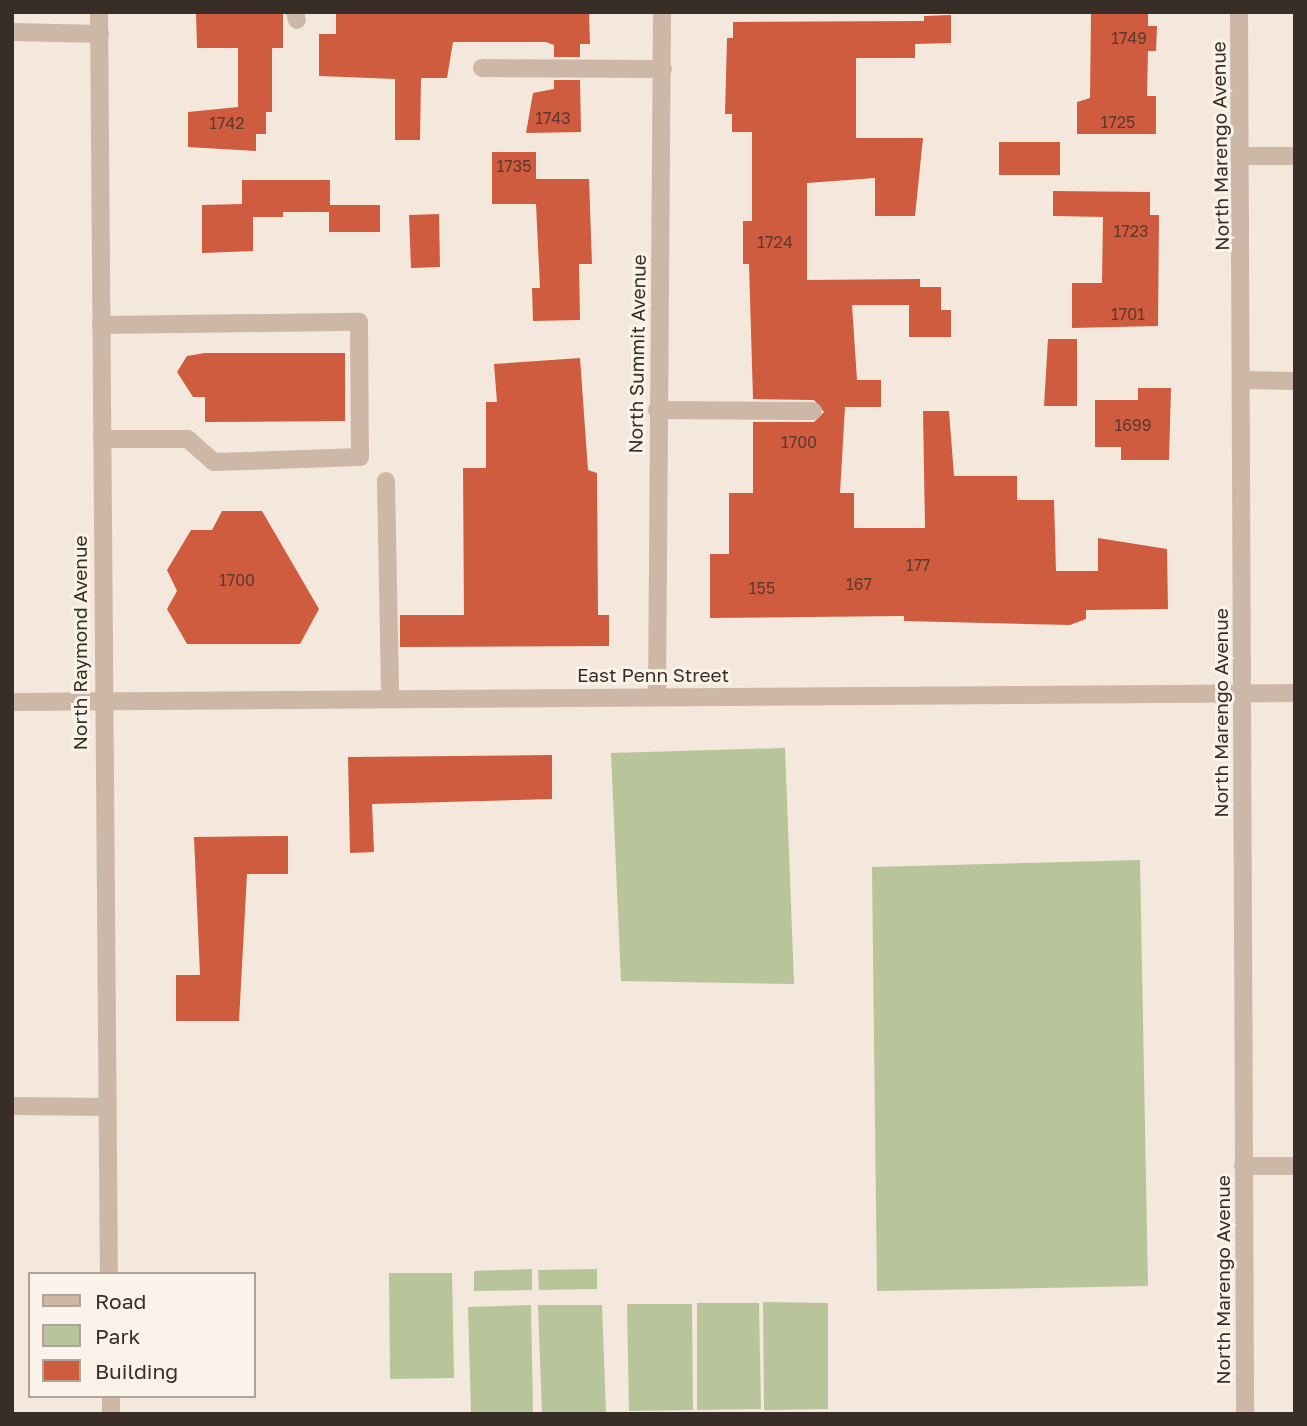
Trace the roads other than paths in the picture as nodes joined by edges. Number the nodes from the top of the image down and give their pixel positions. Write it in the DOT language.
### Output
graph roads {
  1 [pos="99,12"];
  2 [pos="662,12"];
  3 [pos="1239,12"];
  4 [pos="12,32"];
  5 [pos="100,34"];
  6 [pos="482,68"];
  7 [pos="663,69"];
  8 [pos="1242,156"];
  9 [pos="1295,156"];
  10 [pos="101,325"];
  11 [pos="1243,380"];
  12 [pos="1295,381"];
  13 [pos="657,410"];
  14 [pos="813,411"];
  15 [pos="102,439"];
  16 [pos="386,481"];
  17 [pos="1295,693"];
  18 [pos="1241,694"];
  19 [pos="657,696"];
  20 [pos="390,699"];
  21 [pos="100,701"];
  22 [pos="12,702"];
  23 [pos="12,1106"];
  24 [pos="107,1107"];
  25 [pos="1243,1166"];
  26 [pos="1295,1166"];
  27 [pos="109,1272"];
  28 [pos="1245,1414"];
  1 -- 5 [label="street, North Raymond Avenue"];
  2 -- 7 [label="street, North Summit Avenue"];
  3 -- 8 [label="street, North Marengo Avenue"];
  4 -- 5 [label="street"];
  5 -- 10 [label="street, North Raymond Avenue"];
  6 -- 7 [label="street"];
  7 -- 13 [label="street, North Summit Avenue"];
  8 -- 9 [label="street"];
  8 -- 11 [label="street, North Marengo Avenue"];
  10 -- 15 [label="street, North Raymond Avenue"];
  10 -- 15 [label="street"];
  11 -- 12 [label="street"];
  11 -- 18 [label="street, North Marengo Avenue"];
  13 -- 14 [label="street"];
  13 -- 19 [label="street, North Summit Avenue"];
  15 -- 21 [label="street, North Raymond Avenue"];
  16 -- 20 [label="street"];
  17 -- 18 [label="street, East Penn Street"];
  18 -- 19 [label="street, East Penn Street"];
  18 -- 25 [label="street, North Marengo Avenue"];
  19 -- 20 [label="street, East Penn Street"];
  20 -- 21 [label="street, East Penn Street"];
  21 -- 22 [label="street, East Penn Street"];
  21 -- 24 [label="street, North Raymond Avenue"];
  23 -- 24 [label="street"];
  24 -- 27 [label="street, North Raymond Avenue"];
  25 -- 26 [label="street"];
  25 -- 28 [label="street, North Marengo Avenue"];
}
